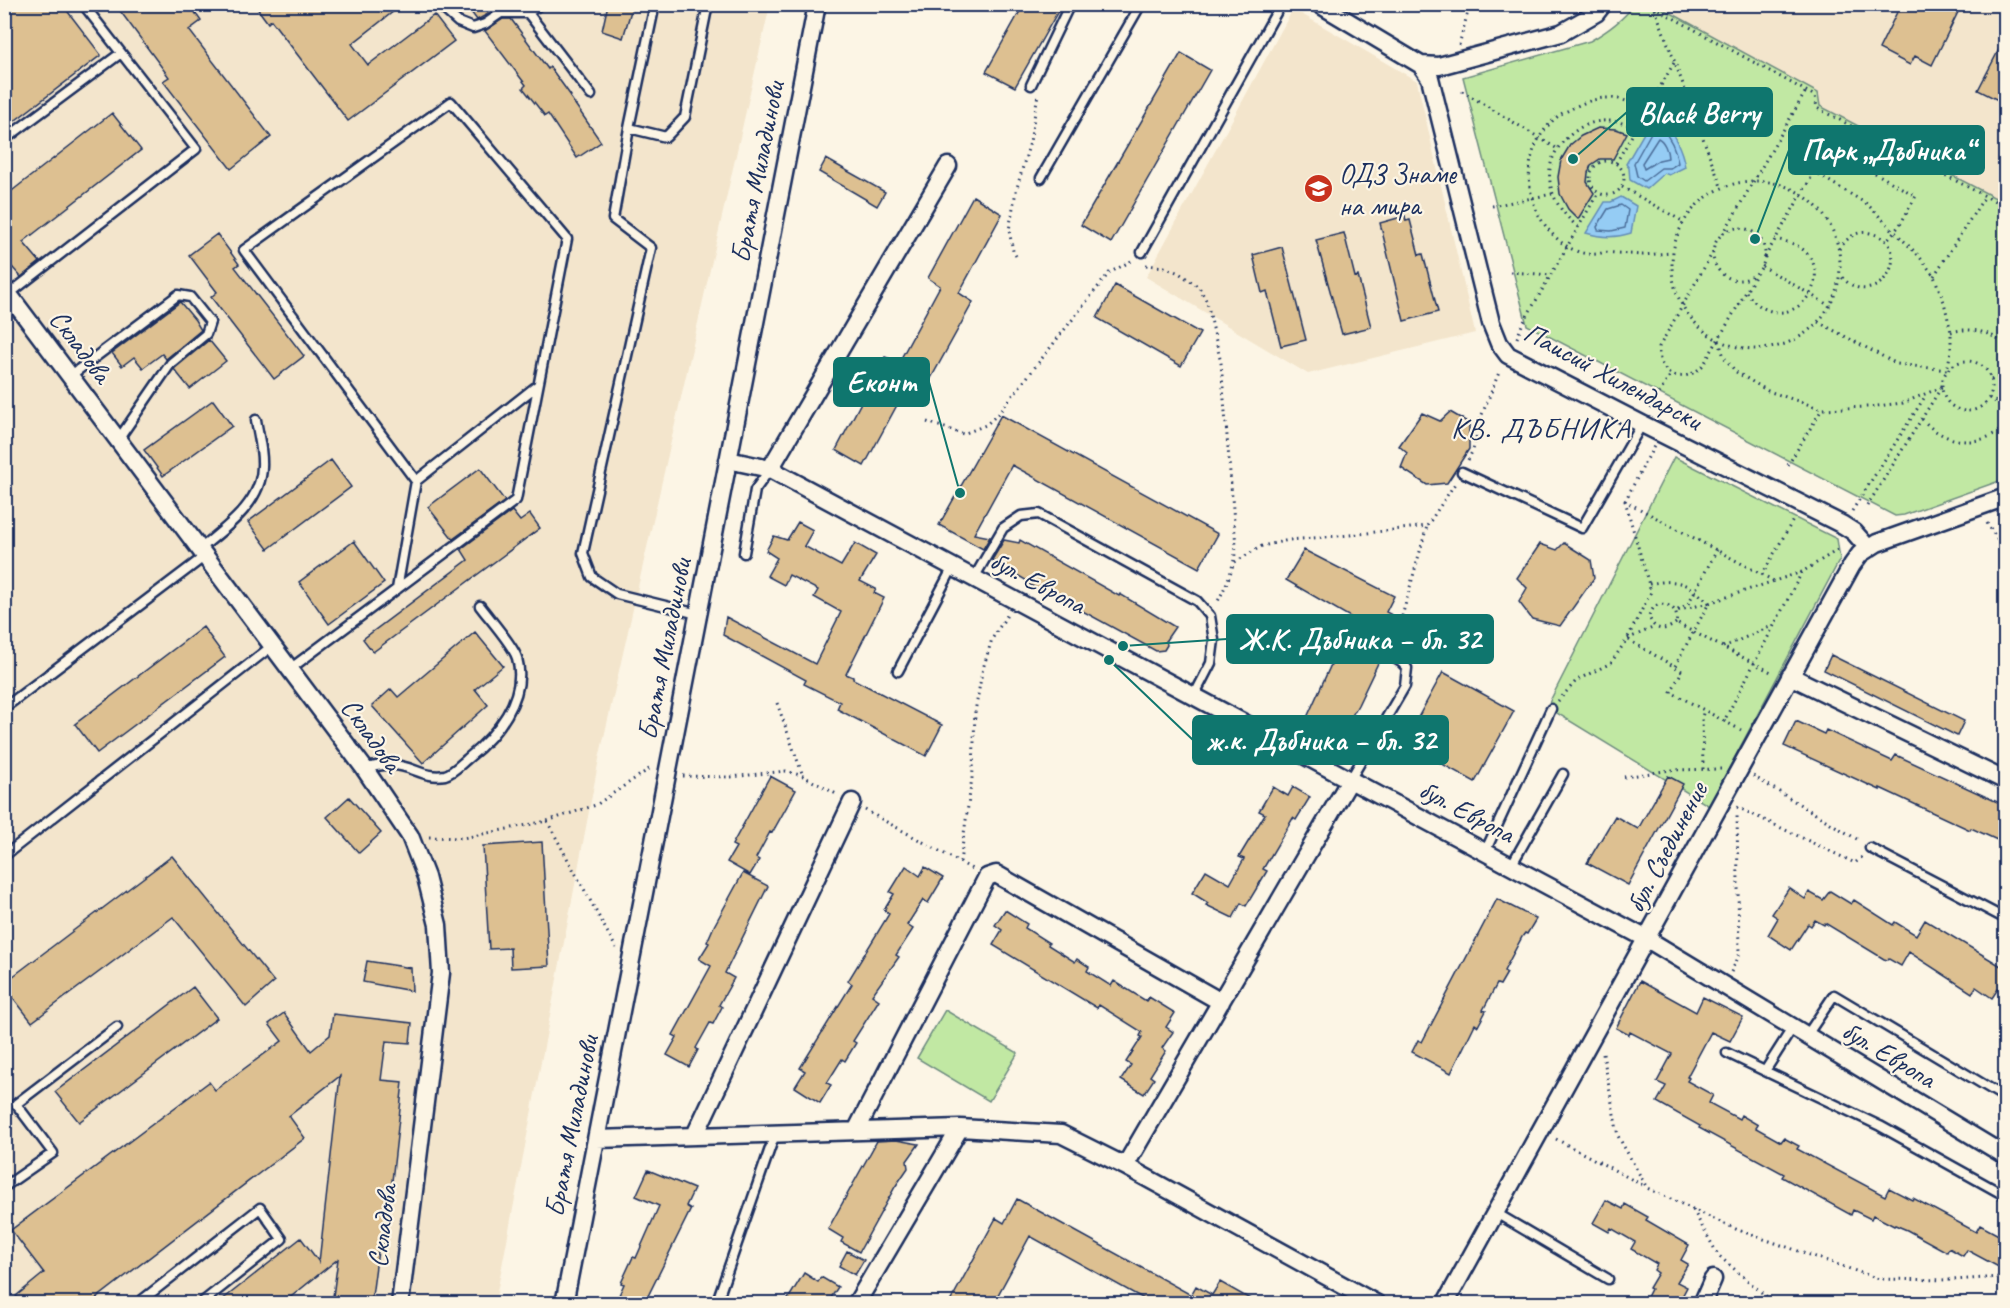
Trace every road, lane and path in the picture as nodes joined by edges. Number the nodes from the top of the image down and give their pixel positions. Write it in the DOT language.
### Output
graph roads {
  1 [pos="82,4"];
  2 [pos="438,4"];
  3 [pos="540,4"];
  4 [pos="656,4"];
  5 [pos="708,4"];
  6 [pos="817,4"];
  7 [pos="1071,4"];
  8 [pos="1141,4"];
  9 [pos="1281,4"];
  10 [pos="1319,4"];
  11 [pos="1470,4"];
  12 [pos="1603,4"];
  13 [pos="1648,4"];
  14 [pos="1654,8"];
  15 [pos="1337,9"];
  16 [pos="528,13"];
  17 [pos="1457,49"];
  18 [pos="121,53"];
  19 [pos="1674,63"];
  20 [pos="1421,65"];
  21 [pos="1033,81"];
  22 [pos="1462,91"];
  23 [pos="1806,91"];
  24 [pos="591,95"];
  25 [pos="1647,111"];
  26 [pos="629,128"];
  27 [pos="1637,128"];
  28 [pos="1539,138"];
  29 [pos="4,140"];
  30 [pos="1556,148"];
  31 [pos="1616,163"];
  32 [pos="948,166"];
  33 [pos="1814,172"];
  34 [pos="1041,178"];
  35 [pos="1754,181"];
  36 [pos="1622,187"];
  37 [pos="1722,189"];
  38 [pos="1598,193"];
  39 [pos="1552,194"];
  40 [pos="1802,194"];
  41 [pos="1985,196"];
  42 [pos="1532,198"];
  43 [pos="1492,206"];
  44 [pos="2006,207"];
  45 [pos="1684,222"];
  46 [pos="1578,227"];
  47 [pos="1894,231"];
  48 [pos="1723,234"];
  49 [pos="1775,239"];
  50 [pos="1886,241"];
  51 [pos="1568,247"];
  52 [pos="1839,249"];
  53 [pos="1142,252"];
  54 [pos="1713,252"];
  55 [pos="1673,253"];
  56 [pos="1016,256"];
  57 [pos="1765,257"];
  58 [pos="1129,264"];
  59 [pos="1137,265"];
  60 [pos="1144,265"];
  61 [pos="1762,266"];
  62 [pos="1510,272"];
  63 [pos="1757,273"];
  64 [pos="1552,275"];
  65 [pos="1840,275"];
  66 [pos="1934,276"];
  67 [pos="7,291"];
  68 [pos="1746,292"];
  69 [pos="1811,295"];
  70 [pos="1682,306"];
  71 [pos="1830,306"];
  72 [pos="1818,322"];
  73 [pos="1951,332"];
  74 [pos="1718,340"];
  75 [pos="1515,343"];
  76 [pos="2006,346"];
  77 [pos="1503,363"];
  78 [pos="1947,370"];
  79 [pos="1671,374"];
  80 [pos="2006,374"];
  81 [pos="70,376"];
  82 [pos="1991,380"];
  83 [pos="538,385"];
  84 [pos="1942,387"];
  85 [pos="1926,394"];
  86 [pos="1989,398"];
  87 [pos="2006,408"];
  88 [pos="1822,409"];
  89 [pos="1646,417"];
  90 [pos="1922,419"];
  91 [pos="256,420"];
  92 [pos="927,422"];
  93 [pos="2006,425"];
  94 [pos="118,440"];
  95 [pos="1654,446"];
  96 [pos="728,460"];
  97 [pos="1788,465"];
  98 [pos="770,469"];
  99 [pos="1462,472"];
  100 [pos="416,481"];
  101 [pos="2006,497"];
  102 [pos="1625,501"];
  103 [pos="1867,506"];
  104 [pos="1850,515"];
  105 [pos="1984,519"];
  106 [pos="1793,520"];
  107 [pos="1428,526"];
  108 [pos="1834,540"];
  109 [pos="1868,548"];
  110 [pos="1717,550"];
  111 [pos="744,552"];
  112 [pos="202,553"];
  113 [pos="2006,553"];
  114 [pos="1235,562"];
  115 [pos="953,567"];
  116 [pos="1802,572"];
  117 [pos="1762,574"];
  118 [pos="974,578"];
  119 [pos="1774,581"];
  120 [pos="1649,584"];
  121 [pos="397,589"];
  122 [pos="1695,590"];
  123 [pos="1016,600"];
  124 [pos="1709,603"];
  125 [pos="480,606"];
  126 [pos="1676,611"];
  127 [pos="698,614"];
  128 [pos="1210,616"];
  129 [pos="1676,623"];
  130 [pos="1773,626"];
  131 [pos="1655,627"];
  132 [pos="1694,631"];
  133 [pos="1627,639"];
  134 [pos="272,646"];
  135 [pos="1723,646"];
  136 [pos="1391,656"];
  137 [pos="1754,663"];
  138 [pos="1675,666"];
  139 [pos="290,669"];
  140 [pos="898,671"];
  141 [pos="1782,674"];
  142 [pos="1194,696"];
  143 [pos="777,703"];
  144 [pos="4,708"];
  145 [pos="1551,709"];
  146 [pos="1704,710"];
  147 [pos="670,759"];
  148 [pos="364,768"];
  149 [pos="1740,768"];
  150 [pos="1703,769"];
  151 [pos="1563,774"];
  152 [pos="803,776"];
  153 [pos="1624,777"];
  154 [pos="1350,780"];
  155 [pos="2006,781"];
  156 [pos="852,802"];
  157 [pos="1730,803"];
  158 [pos="547,821"];
  159 [pos="410,836"];
  160 [pos="1870,848"];
  161 [pos="1485,852"];
  162 [pos="4,856"];
  163 [pos="960,862"];
  164 [pos="1855,863"];
  165 [pos="1511,866"];
  166 [pos="2006,920"];
  167 [pos="1647,939"];
  168 [pos="629,971"];
  169 [pos="1724,986"];
  170 [pos="1221,1002"];
  171 [pos="117,1027"];
  172 [pos="1598,1028"];
  173 [pos="1800,1031"];
  174 [pos="1727,1053"];
  175 [pos="1765,1071"];
  176 [pos="2006,1098"];
  177 [pos="960,1128"];
  178 [pos="856,1131"];
  179 [pos="1541,1131"];
  180 [pos="776,1133"];
  181 [pos="695,1135"];
  182 [pos="596,1139"];
  183 [pos="2006,1156"];
  184 [pos="1125,1166"];
  185 [pos="4,1186"];
  186 [pos="1647,1188"];
  187 [pos="2006,1196"];
  188 [pos="1692,1208"];
  189 [pos="1496,1213"];
  190 [pos="2002,1277"];
  191 [pos="1608,1279"];
  192 [pos="1713,1279"];
  193 [pos="4,1295"];
  194 [pos="11,1304"];
  195 [pos="137,1304"];
  196 [pos="200,1304"];
  197 [pos="400,1304"];
  198 [pos="564,1304"];
  199 [pos="716,1304"];
  200 [pos="856,1304"];
  201 [pos="1377,1304"];
  202 [pos="1445,1304"];
  203 [pos="1701,1304"];
  204 [pos="1775,1304"];
  1 -- 18 [label="lane"];
  2 -- 16 [label="lane"];
  3 -- 16 [label="lane"];
  4 -- 26 [label="lane"];
  5 -- 26 [label="lane"];
  6 -- 96 [label="street, Братя Миладинови"];
  7 -- 21 [label="lane"];
  8 -- 34 [label="lane"];
  9 -- 53 [label="lane"];
  10 -- 15 [label="street"];
  11 -- 17 [label="path"];
  12 -- 20 [label="street"];
  13 -- 14 [label="path"];
  14 -- 19 [label="path"];
  14 -- 23 [label="path"];
  15 -- 20 [label="street"];
  16 -- 24 [label="lane"];
  18 -- 29 [label="lane"];
  18 -- 67 [label="lane"];
  19 -- 25 [label="path"];
  19 -- 37 [label="path"];
  20 -- 89 [label="street, Паисий Хилендарски"];
  21 -- 56 [label="path"];
  22 -- 28 [label="path"];
  23 -- 35 [label="path"];
  23 -- 41 [label="path"];
  25 -- 27 [label="path"];
  25 -- 28 [label="path"];
  26 -- 127 [label="lane"];
  27 -- 30 [label="path"];
  27 -- 31 [label="path"];
  28 -- 30 [label="path"];
  28 -- 42 [label="path"];
  30 -- 39 [label="path"];
  31 -- 36 [label="path"];
  31 -- 38 [label="path"];
  32 -- 98 [label="street"];
  33 -- 40 [label="path"];
  33 -- 47 [label="path"];
  33 -- 47 [label="path"];
  35 -- 37 [label="path"];
  35 -- 40 [label="path"];
  35 -- 48 [label="path"];
  36 -- 38 [label="path"];
  36 -- 45 [label="path"];
  37 -- 45 [label="path"];
  38 -- 46 [label="path"];
  39 -- 42 [label="path"];
  39 -- 46 [label="path"];
  40 -- 49 [label="path"];
  40 -- 52 [label="path"];
  41 -- 44 [label="path"];
  41 -- 66 [label="path"];
  42 -- 43 [label="path"];
  42 -- 51 [label="path"];
  45 -- 55 [label="path"];
  46 -- 51 [label="path"];
  47 -- 50 [label="path"];
  47 -- 66 [label="path"];
  48 -- 54 [label="path"];
  48 -- 57 [label="path"];
  49 -- 57 [label="path"];
  49 -- 69 [label="path"];
  50 -- 52 [label="path"];
  50 -- 65 [label="path"];
  51 -- 55 [label="path"];
  51 -- 64 [label="path"];
  52 -- 65 [label="path"];
  53 -- 58 [label="path"];
  54 -- 63 [label="path"];
  54 -- 70 [label="path"];
  55 -- 70 [label="path"];
  57 -- 61 [label="path"];
  58 -- 59 [label="path"];
  58 -- 92 [label="path"];
  60 -- 114 [label="path"];
  61 -- 63 [label="path"];
  61 -- 69 [label="path"];
  62 -- 64 [label="path"];
  63 -- 68 [label="path"];
  64 -- 75 [label="path"];
  65 -- 71 [label="path"];
  66 -- 73 [label="path"];
  67 -- 81 [label="street, Складова"];
  68 -- 69 [label="path"];
  68 -- 74 [label="path"];
  69 -- 71 [label="path"];
  70 -- 74 [label="path"];
  70 -- 79 [label="path"];
  71 -- 72 [label="path"];
  72 -- 74 [label="path"];
  72 -- 78 [label="path"];
  73 -- 76 [label="path"];
  73 -- 78 [label="path"];
  74 -- 79 [label="path"];
  74 -- 88 [label="path"];
  77 -- 99 [label="path"];
  78 -- 82 [label="path"];
  78 -- 84 [label="path"];
  79 -- 89 [label="path"];
  80 -- 82 [label="path"];
  81 -- 94 [label="street, Складова"];
  81 -- 94 [label="lane"];
  82 -- 86 [label="path"];
  83 -- 100 [label="lane"];
  83 -- 100 [label="lane"];
  83 -- 121 [label="lane"];
  84 -- 85 [label="path"];
  84 -- 86 [label="path"];
  84 -- 90 [label="path"];
  85 -- 88 [label="path"];
  85 -- 104 [label="path"];
  86 -- 87 [label="path"];
  88 -- 97 [label="path"];
  89 -- 99 [label="lane"];
  89 -- 109 [label="street, Паисий Хилендарски"];
  90 -- 93 [label="path"];
  90 -- 103 [label="path"];
  91 -- 112 [label="lane"];
  94 -- 112 [label="street, Складова"];
  95 -- 102 [label="path"];
  96 -- 98 [label="street, бул. Европа"];
  96 -- 127 [label="street, Братя Миладинови"];
  98 -- 111 [label="lane"];
  98 -- 115 [label="street, бул. Европа"];
  99 -- 107 [label="path"];
  100 -- 121 [label="lane"];
  101 -- 109 [label="street, бул. Съединение"];
  102 -- 110 [label="path"];
  102 -- 120 [label="path"];
  105 -- 113 [label="path"];
  106 -- 117 [label="path"];
  107 -- 114 [label="path"];
  107 -- 136 [label="path"];
  108 -- 116 [label="path"];
  109 -- 141 [label="street, бул. Съединение"];
  110 -- 117 [label="path"];
  110 -- 122 [label="path"];
  112 -- 134 [label="street, Складова"];
  112 -- 144 [label="lane"];
  114 -- 128 [label="path"];
  115 -- 118 [label="street, бул. Европа"];
  115 -- 140 [label="lane"];
  116 -- 119 [label="path"];
  116 -- 130 [label="path"];
  117 -- 119 [label="path"];
  118 -- 123 [label="street, бул. Европа"];
  118 -- 128 [label="lane"];
  119 -- 124 [label="path"];
  120 -- 122 [label="path"];
  120 -- 133 [label="path"];
  121 -- 139 [label="lane"];
  122 -- 124 [label="path"];
  122 -- 126 [label="path"];
  123 -- 142 [label="street, бул. Европа"];
  123 -- 163 [label="path"];
  124 -- 126 [label="path"];
  124 -- 132 [label="path"];
  125 -- 148 [label="lane"];
  126 -- 129 [label="path"];
  126 -- 131 [label="path"];
  127 -- 147 [label="street, Братя Миладинови"];
  128 -- 142 [label="lane"];
  129 -- 131 [label="path"];
  129 -- 132 [label="path"];
  130 -- 135 [label="path"];
  130 -- 137 [label="path"];
  131 -- 133 [label="path"];
  132 -- 135 [label="path"];
  132 -- 138 [label="path"];
  133 -- 138 [label="path"];
  133 -- 145 [label="path"];
  134 -- 139 [label="street, Складова"];
  134 -- 162 [label="lane"];
  135 -- 137 [label="path"];
  136 -- 154 [label="lane"];
  137 -- 141 [label="path"];
  137 -- 146 [label="path"];
  138 -- 146 [label="path"];
  139 -- 148 [label="street, Складова"];
  141 -- 149 [label="street, бул. Съединение"];
  141 -- 155 [label="street"];
  142 -- 154 [label="street, бул. Европа"];
  143 -- 152 [label="path"];
  145 -- 161 [label="lane"];
  146 -- 150 [label="path"];
  147 -- 158 [label="path"];
  147 -- 168 [label="street, Братя Миладинови"];
  148 -- 159 [label="street, Складова"];
  149 -- 150 [label="path"];
  149 -- 157 [label="street, бул. Съединение"];
  149 -- 160 [label="path"];
  150 -- 153 [label="path"];
  151 -- 165 [label="lane"];
  154 -- 161 [label="street, бул. Европа"];
  154 -- 170 [label="street"];
  156 -- 181 [label="street"];
  157 -- 164 [label="path"];
  157 -- 167 [label="street, бул. Съединение"];
  157 -- 169 [label="path"];
  158 -- 159 [label="path"];
  158 -- 168 [label="path"];
  159 -- 197 [label="street, Складова"];
  160 -- 166 [label="lane"];
  161 -- 165 [label="street, бул. Европа"];
  165 -- 167 [label="street, бул. Европа"];
  167 -- 169 [label="street, бул. Европа"];
  167 -- 172 [label="street, бул. Съединение"];
  168 -- 182 [label="street, Братя Миладинови"];
  169 -- 173 [label="street, бул. Европа"];
  170 -- 178 [label="street"];
  170 -- 184 [label="street"];
  171 -- 185 [label="lane"];
  172 -- 179 [label="street, бул. Съединение"];
  172 -- 186 [label="path"];
  173 -- 175 [label="lane"];
  173 -- 176 [label="lane"];
  173 -- 183 [label="street, бул. Европа"];
  174 -- 175 [label="lane"];
  175 -- 187 [label="lane"];
  177 -- 178 [label="street"];
  177 -- 184 [label="street"];
  177 -- 200 [label="street"];
  178 -- 180 [label="street"];
  179 -- 186 [label="path"];
  179 -- 189 [label="street, бул. Съединение"];
  180 -- 181 [label="street"];
  180 -- 199 [label="lane"];
  181 -- 182 [label="street"];
  182 -- 198 [label="street, Братя Миладинови"];
  184 -- 201 [label="street"];
  186 -- 188 [label="path"];
  188 -- 190 [label="path"];
  188 -- 204 [label="path"];
  189 -- 191 [label="lane"];
  189 -- 202 [label="street, бул. Съединение"];
  192 -- 203 [label="street"];
  193 -- 194 [label="path"];
  195 -- 196 [label="lane"];
}
